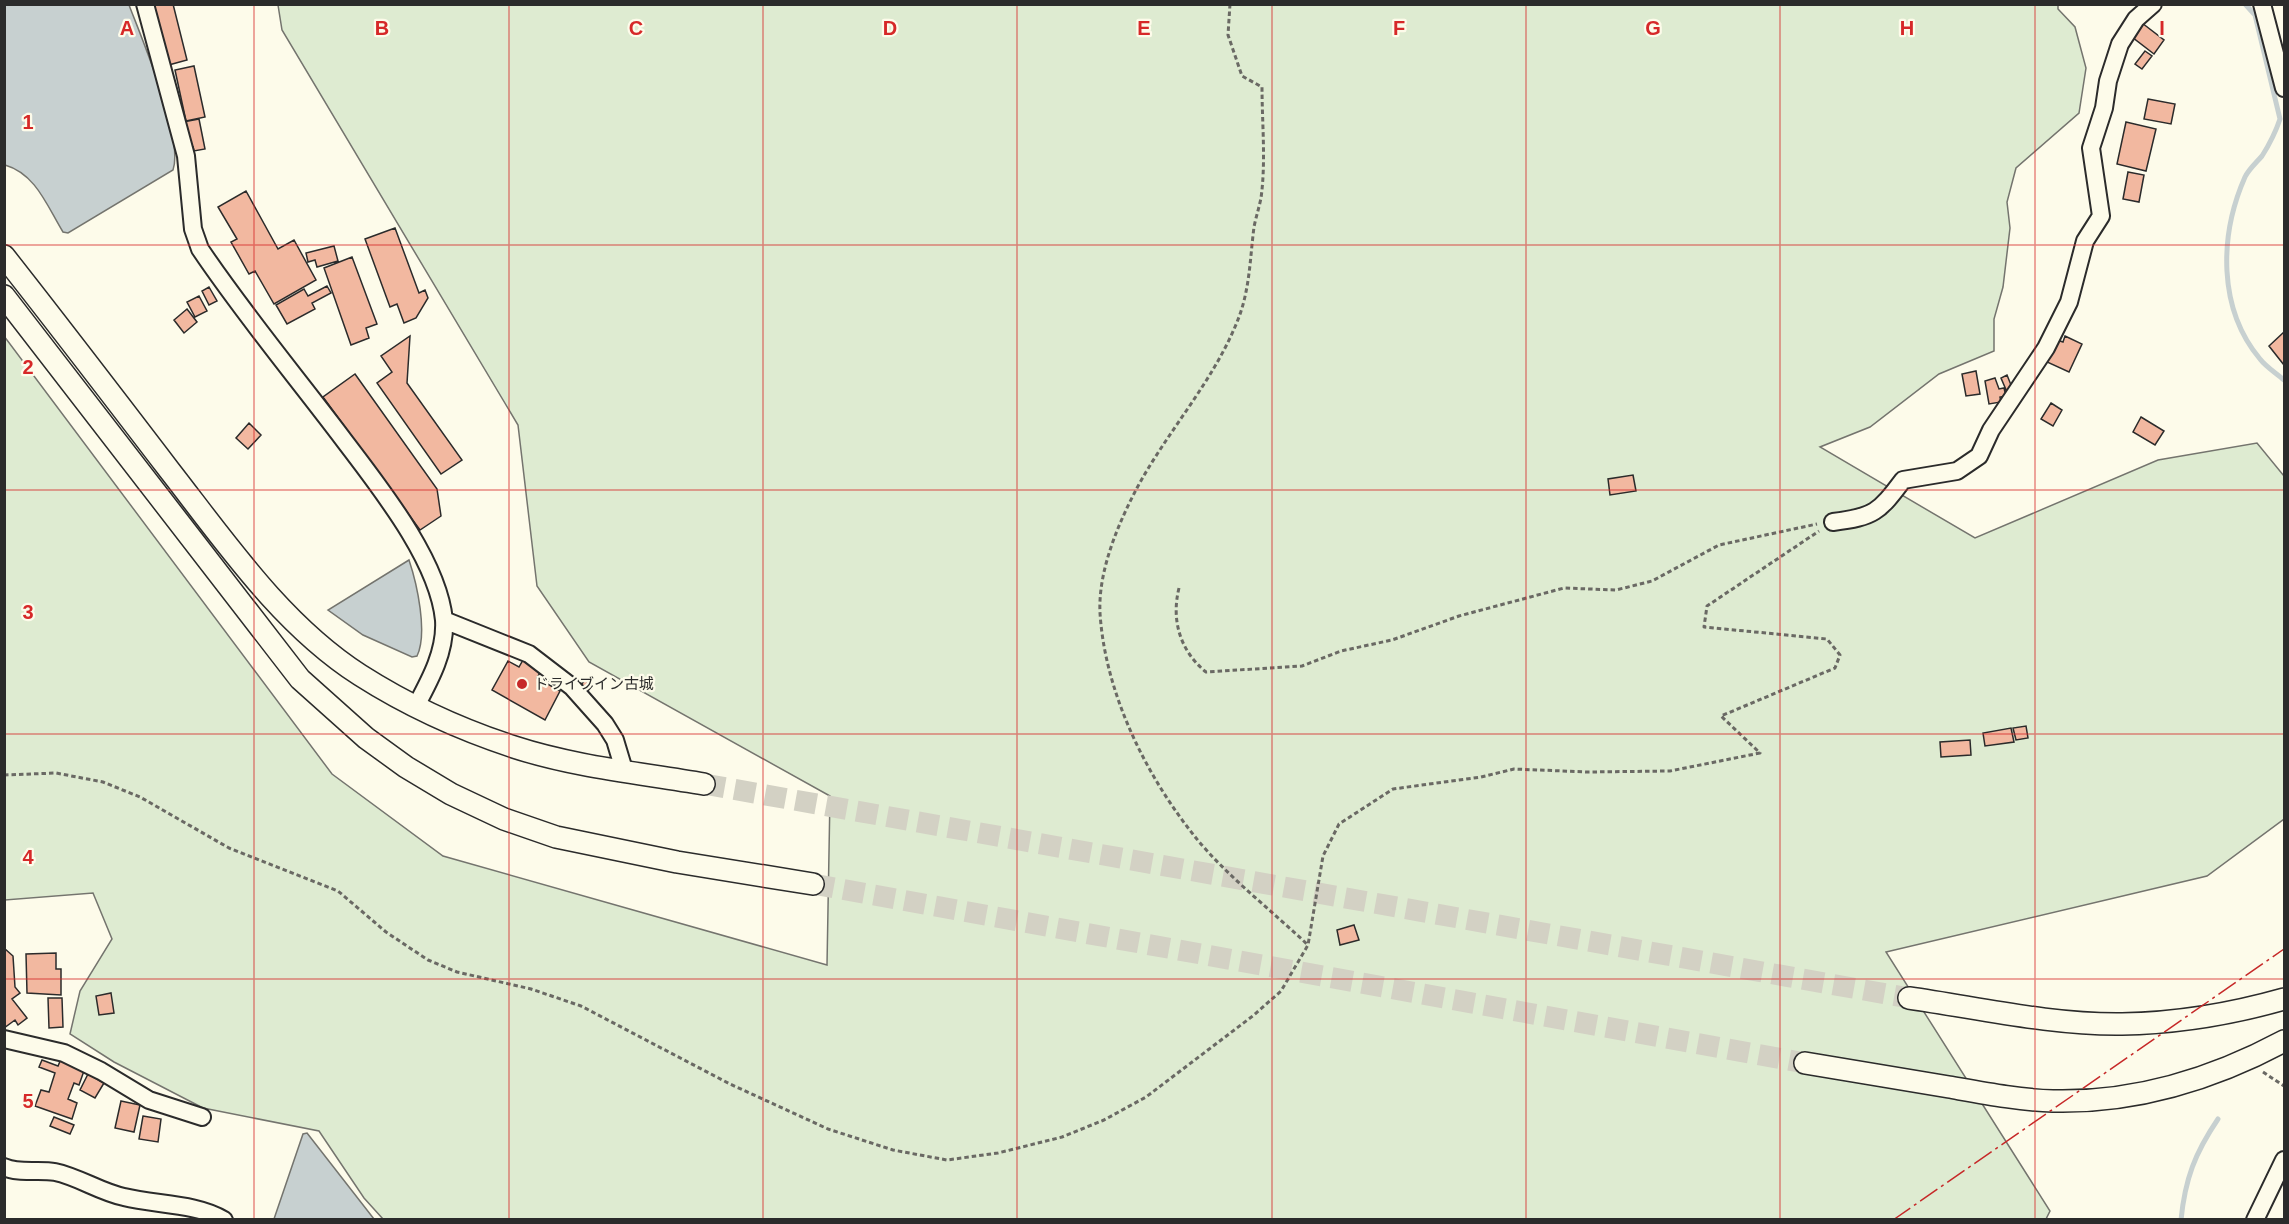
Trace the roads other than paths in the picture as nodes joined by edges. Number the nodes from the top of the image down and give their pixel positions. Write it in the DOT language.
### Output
graph roads {
  1 [pos="145,4"];
  2 [pos="2153,4"];
  3 [pos="2262,4"];
  4 [pos="2284,88"];
  5 [pos="4,256"];
  6 [pos="4,296"];
  7 [pos="1833,522"];
  8 [pos="444,620"];
  9 [pos="416,706"];
  10 [pos="624,770"];
  11 [pos="704,784"];
  12 [pos="813,884"];
  13 [pos="1909,998"];
  14 [pos="2284,999"];
  15 [pos="4,1039"];
  16 [pos="2284,1041"];
  17 [pos="1805,1063"];
  18 [pos="202,1117"];
  19 [pos="2284,1160"];
  20 [pos="4,1167"];
  21 [pos="224,1220"];
  22 [pos="2255,1220"];
  1 -- 8 [label="street"];
  2 -- 7 [label="street"];
  3 -- 4 [label="street"];
  5 -- 9 [label="street"];
  6 -- 12 [label="street"];
  8 -- 9 [label="street"];
  8 -- 10 [label="street"];
  9 -- 10 [label="street"];
  10 -- 11 [label="street"];
  13 -- 14 [label="street"];
  15 -- 18 [label="street"];
  16 -- 17 [label="street"];
  19 -- 22 [label="street"];
  20 -- 21 [label="street"];
}
